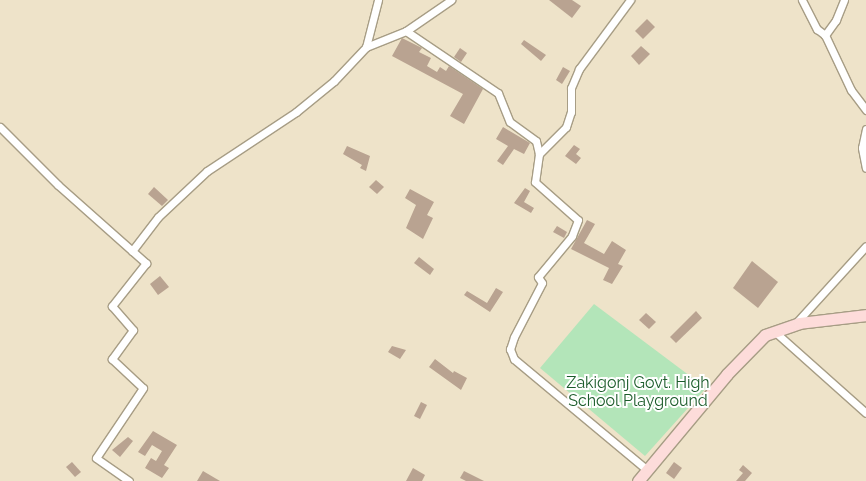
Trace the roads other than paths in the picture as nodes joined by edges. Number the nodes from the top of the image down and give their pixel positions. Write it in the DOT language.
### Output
graph roads {
  1 [pos="378,0"];
  2 [pos="451,0"];
  3 [pos="630,0"];
  4 [pos="802,0"];
  5 [pos="844,0"];
  6 [pos="406,31"];
  7 [pos="825,35"];
  8 [pos="366,47"];
  9 [pos="866,110"];
  10 [pos="0,127"];
  11 [pos="866,129"];
  12 [pos="539,154"];
  13 [pos="866,168"];
  14 [pos="866,246"];
  15 [pos="132,251"];
  16 [pos="866,314"];
  17 [pos="795,324"];
  18 [pos="774,331"];
  19 [pos="866,413"];
  20 [pos="647,470"];
  21 [pos="128,481"];
  22 [pos="638,481"];
  1 -- 8 [label="street"];
  2 -- 6 [label="street"];
  3 -- 12 [label="street"];
  4 -- 7 [label="street"];
  5 -- 7 [label="street"];
  6 -- 8 [label="street"];
  6 -- 12 [label="street"];
  7 -- 9 [label="street"];
  8 -- 15 [label="street"];
  10 -- 15 [label="street"];
  11 -- 13 [label="street"];
  12 -- 20 [label="street"];
  14 -- 17 [label="street"];
  15 -- 21 [label="street"];
  16 -- 17 [label="main road"];
  17 -- 18 [label="main road"];
  18 -- 19 [label="street"];
  18 -- 20 [label="main road"];
  20 -- 22 [label="main road"];
}
